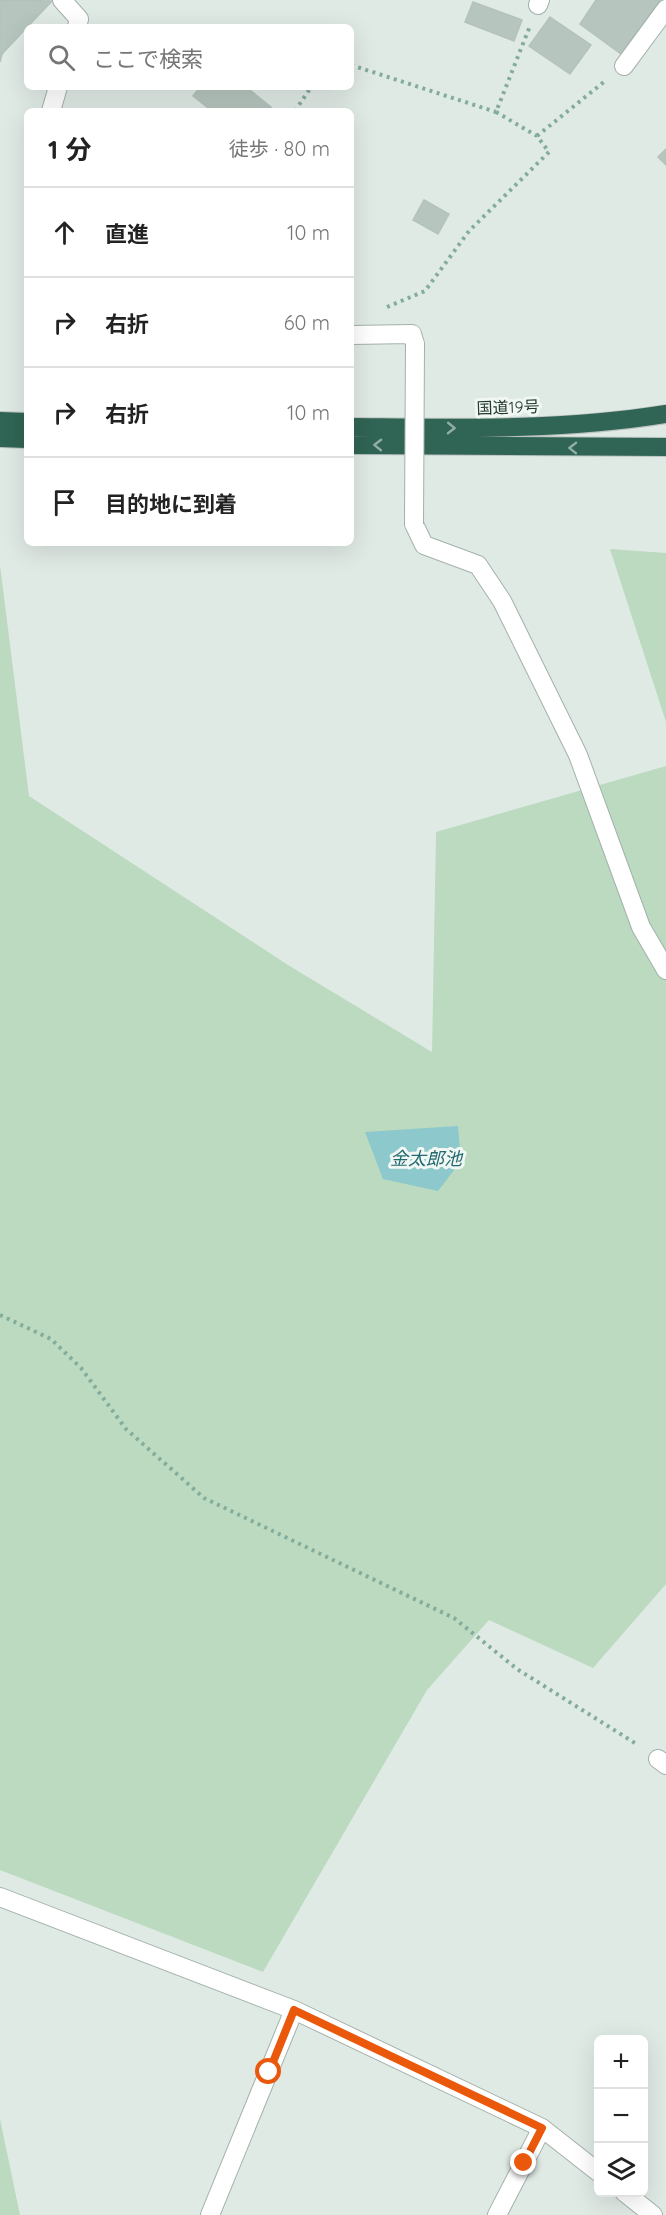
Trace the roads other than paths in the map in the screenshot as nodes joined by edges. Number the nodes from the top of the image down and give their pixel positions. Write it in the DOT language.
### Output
graph roads {
  1 [pos="62,0"];
  2 [pos="666,9"];
  3 [pos="78,24"];
  4 [pos="624,66"];
  5 [pos="57,90"];
  6 [pos="52,108"];
  7 [pos="354,335"];
  8 [pos="666,414"];
  9 [pos="0,421"];
  10 [pos="24,422"];
  11 [pos="354,427"];
  12 [pos="0,438"];
  13 [pos="24,439"];
  14 [pos="354,445"];
  15 [pos="666,447"];
  16 [pos="666,970"];
  17 [pos="0,1897"];
  18 [pos="294,2010"];
  19 [pos="542,2128"];
  20 [pos="594,2169"];
  21 [pos="629,2197"];
  22 [pos="210,2215"];
  23 [pos="497,2215"];
  24 [pos="653,2215"];
  1 -- 3 [label="street"];
  2 -- 4 [label="street"];
  5 -- 6 [label="street"];
  7 -- 16 [label="street, bridge"];
  11 -- 8 [label="highway, 国道19号, one-way"];
  9 -- 10 [label="highway"];
  12 -- 13 [label="highway"];
  15 -- 14 [label="highway, one-way"];
  17 -- 18 [label="street"];
  18 -- 19 [label="street"];
  18 -- 22 [label="street"];
  19 -- 20 [label="street"];
  19 -- 23 [label="street"];
  21 -- 24 [label="street"];
}
